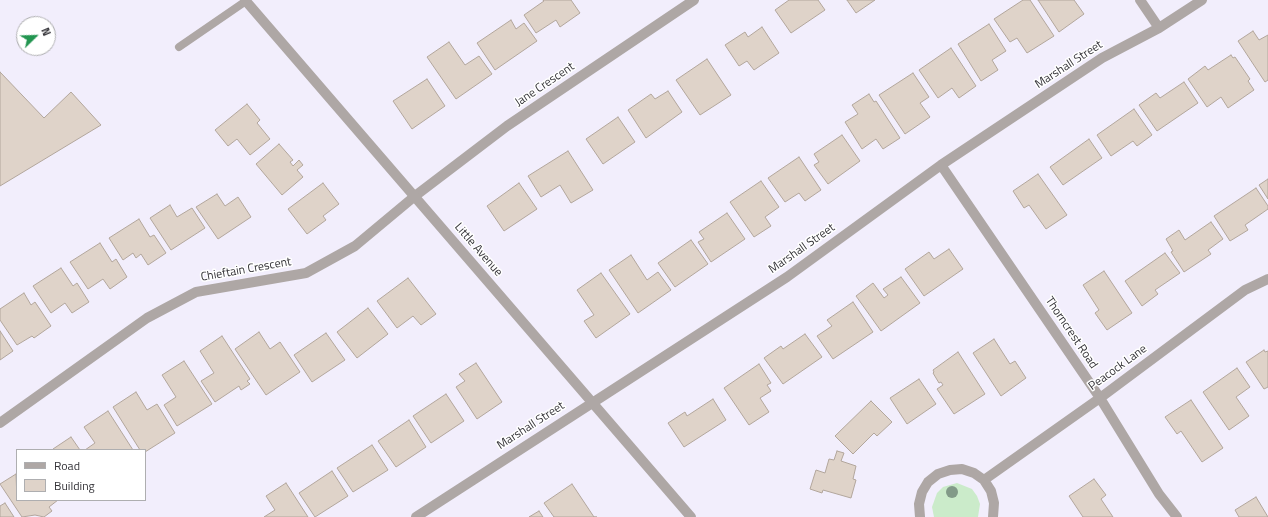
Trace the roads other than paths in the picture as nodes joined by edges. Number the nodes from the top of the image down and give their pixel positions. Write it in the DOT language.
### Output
graph roads {
  1 [pos="694,0"];
  2 [pos="1140,0"];
  3 [pos="1202,0"];
  4 [pos="245,1"];
  5 [pos="1159,28"];
  6 [pos="179,47"];
  7 [pos="940,166"];
  8 [pos="415,196"];
  9 [pos="1268,279"];
  10 [pos="1100,398"];
  11 [pos="593,401"];
  12 [pos="0,423"];
  13 [pos="984,480"];
  14 [pos="416,517"];
  15 [pos="691,517"];
  16 [pos="920,517"];
  17 [pos="993,517"];
  18 [pos="1177,517"];
  1 -- 8 [label="street, Jane Crescent"];
  2 -- 5 [label="street"];
  3 -- 5 [label="street, Marshall Street"];
  4 -- 6 [label="lane"];
  4 -- 8 [label="street, Little Avenue"];
  5 -- 7 [label="street, Marshall Street"];
  7 -- 10 [label="street, Thorncrest Road"];
  7 -- 11 [label="street, Marshall Street"];
  8 -- 11 [label="street, Little Avenue"];
  8 -- 12 [label="street, Chieftain Crescent"];
  9 -- 10 [label="street, Peacock Lane"];
  10 -- 13 [label="street, Peacock Lane"];
  10 -- 18 [label="street, Thorncrest Road"];
  11 -- 14 [label="street, Marshall Street"];
  11 -- 15 [label="street, Little Avenue"];
  13 -- 16 [label="street"];
  13 -- 17 [label="street"];
}
